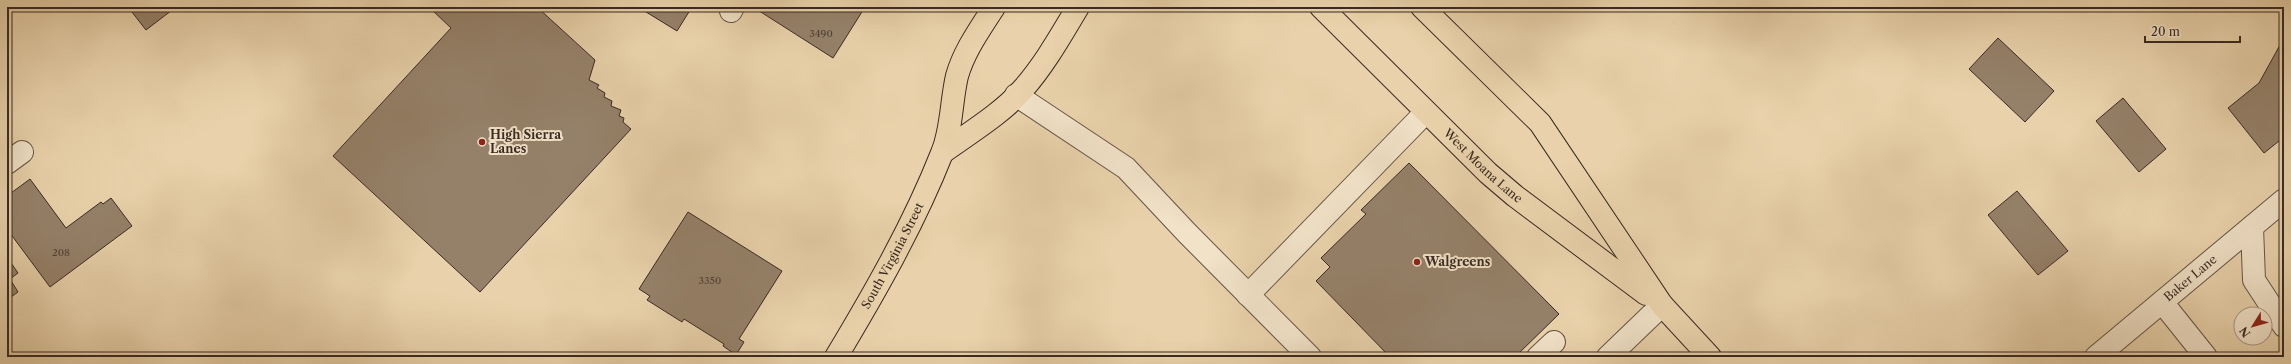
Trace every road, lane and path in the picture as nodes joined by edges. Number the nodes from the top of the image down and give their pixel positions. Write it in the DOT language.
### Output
graph roads {
  1 [pos="994,7"];
  2 [pos="1078,7"];
  3 [pos="1321,7"];
  4 [pos="1422,7"];
  5 [pos="1016,95"];
  6 [pos="1426,112"];
  7 [pos="943,152"];
  8 [pos="2284,200"];
  9 [pos="2252,227"];
  10 [pos="1248,295"];
  11 [pos="2162,302"];
  12 [pos="1662,305"];
  13 [pos="2284,326"];
  14 [pos="836,357"];
  15 [pos="1310,357"];
  16 [pos="1608,357"];
  17 [pos="1710,357"];
  18 [pos="2096,357"];
  19 [pos="2206,357"];
  1 -- 7 [label="main road, South Virginia Street"];
  2 -- 5 [label="main road, South Virginia Street"];
  3 -- 6 [label="main road, West Moana Lane"];
  4 -- 12 [label="main road, West Moana Lane"];
  5 -- 7 [label="main road, South Virginia Street"];
  5 -- 10 [label="street"];
  6 -- 10 [label="street"];
  6 -- 12 [label="main road, West Moana Lane"];
  7 -- 14 [label="main road, South Virginia Street"];
  8 -- 9 [label="street, Baker Lane"];
  9 -- 11 [label="street, Baker Lane"];
  9 -- 13 [label="street"];
  10 -- 15 [label="street"];
  11 -- 18 [label="street, Baker Lane"];
  11 -- 19 [label="street"];
  12 -- 16 [label="street"];
  12 -- 17 [label="main road, West Moana Lane"];
}
